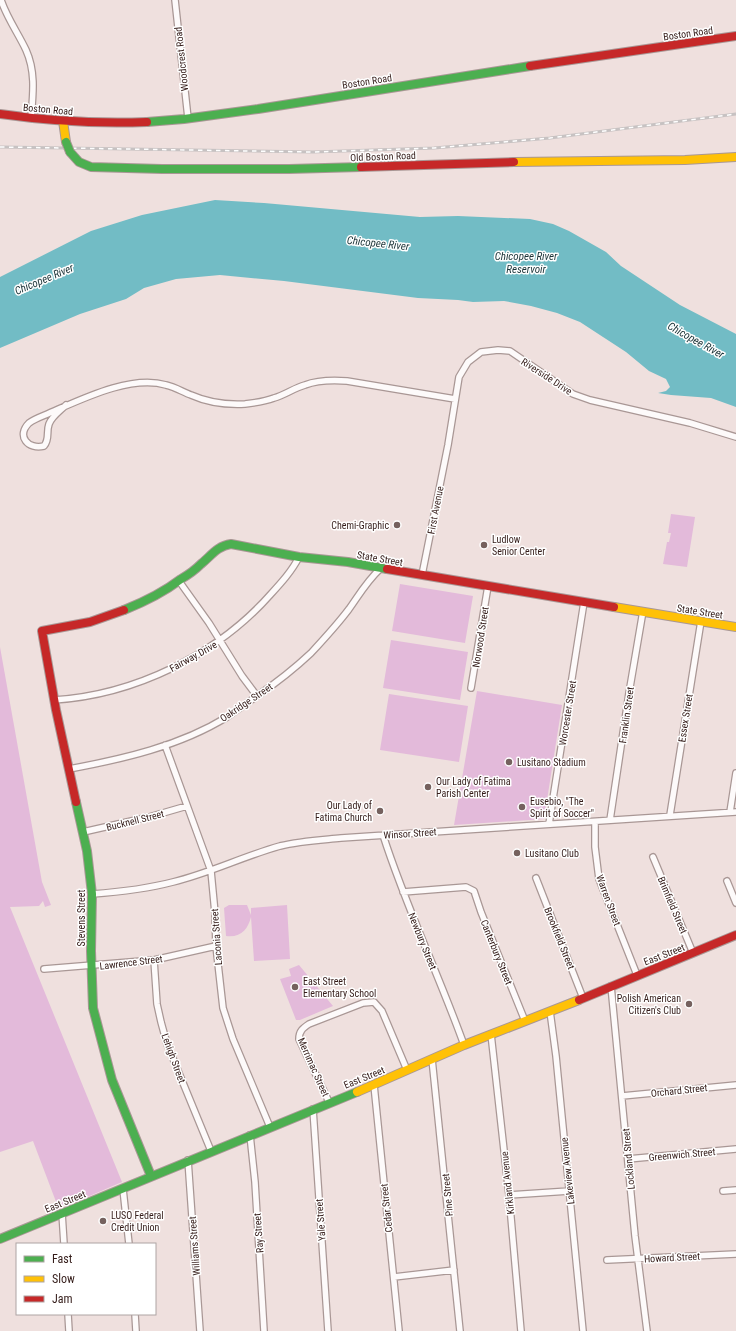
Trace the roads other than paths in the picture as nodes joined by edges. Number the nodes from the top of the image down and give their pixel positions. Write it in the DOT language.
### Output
graph roads {
  1 [pos="1,0"];
  2 [pos="175,0"];
  3 [pos="736,36"];
  4 [pos="0,114"];
  5 [pos="31,118"];
  6 [pos="188,118"];
  7 [pos="63,121"];
  8 [pos="736,157"];
  9 [pos="455,399"];
  10 [pos="66,405"];
  11 [pos="736,437"];
  12 [pos="448,445"];
  13 [pos="299,557"];
  14 [pos="380,569"];
  15 [pos="422,575"];
  16 [pos="179,581"];
  17 [pos="488,586"];
  18 [pos="584,602"];
  19 [pos="643,611"];
  20 [pos="701,621"];
  21 [pos="736,627"];
  22 [pos="42,631"];
  23 [pos="220,641"];
  24 [pos="472,688"];
  25 [pos="257,696"];
  26 [pos="54,700"];
  27 [pos="165,745"];
  28 [pos="69,769"];
  29 [pos="736,772"];
  30 [pos="187,806"];
  31 [pos="733,812"];
  32 [pos="670,815"];
  33 [pos="610,820"];
  34 [pos="595,822"];
  35 [pos="549,824"];
  36 [pos="83,832"];
  37 [pos="383,835"];
  38 [pos="653,857"];
  39 [pos="211,871"];
  40 [pos="536,878"];
  41 [pos="727,881"];
  42 [pos="403,892"];
  43 [pos="92,894"];
  44 [pos="736,903"];
  45 [pos="736,936"];
  46 [pos="216,946"];
  47 [pos="693,953"];
  48 [pos="154,960"];
  49 [pos="91,966"];
  50 [pos="44,969"];
  51 [pos="637,975"];
  52 [pos="611,986"];
  53 [pos="583,998"];
  54 [pos="550,1011"];
  55 [pos="525,1021"];
  56 [pos="491,1034"];
  57 [pos="464,1046"];
  58 [pos="432,1059"];
  59 [pos="407,1070"];
  60 [pos="374,1085"];
  61 [pos="736,1085"];
  62 [pos="622,1096"];
  63 [pos="329,1102"];
  64 [pos="313,1109"];
  65 [pos="270,1127"];
  66 [pos="250,1135"];
  67 [pos="736,1149"];
  68 [pos="211,1151"];
  69 [pos="628,1159"];
  70 [pos="188,1160"];
  71 [pos="151,1176"];
  72 [pos="123,1188"];
  73 [pos="736,1190"];
  74 [pos="569,1191"];
  75 [pos="723,1191"];
  76 [pos="509,1195"];
  77 [pos="62,1213"];
  78 [pos="0,1239"];
  79 [pos="64,1243"];
  80 [pos="129,1243"];
  81 [pos="736,1254"];
  82 [pos="638,1259"];
  83 [pos="607,1260"];
  84 [pos="454,1270"];
  85 [pos="394,1277"];
  86 [pos="68,1315"];
  87 [pos="135,1315"];
  88 [pos="69,1331"];
  89 [pos="136,1331"];
  90 [pos="200,1331"];
  91 [pos="264,1331"];
  92 [pos="328,1331"];
  93 [pos="399,1331"];
  94 [pos="460,1331"];
  95 [pos="521,1331"];
  96 [pos="583,1331"];
  97 [pos="647,1331"];
  1 -- 5 [label="street"];
  2 -- 6 [label="street, Woodcrest Road"];
  3 -- 6 [label="street, Boston Road"];
  4 -- 5 [label="street, Boston Road"];
  5 -- 7 [label="street, Boston Road"];
  6 -- 7 [label="street, Boston Road"];
  7 -- 8 [label="street, Old Boston Road, bridge"];
  9 -- 10 [label="street"];
  9 -- 11 [label="street, Riverside Drive"];
  9 -- 12 [label="street, Riverside Drive"];
  10 -- 10 [label="street"];
  12 -- 15 [label="street, First Avenue"];
  13 -- 14 [label="street, State Street"];
  13 -- 16 [label="street, State Street"];
  13 -- 23 [label="street, Fairway Drive"];
  14 -- 15 [label="street, State Street"];
  14 -- 25 [label="street, Oakridge Street"];
  15 -- 17 [label="street, State Street"];
  16 -- 22 [label="street, State Street"];
  16 -- 23 [label="street"];
  17 -- 18 [label="street, State Street"];
  17 -- 24 [label="street, Norwood Street"];
  18 -- 19 [label="street, State Street"];
  18 -- 35 [label="street, Worcester Street"];
  19 -- 20 [label="street, State Street"];
  19 -- 33 [label="street, Franklin Street"];
  20 -- 21 [label="street, State Street"];
  20 -- 32 [label="street, Essex Street"];
  22 -- 26 [label="street, Stevens Street"];
  23 -- 25 [label="street"];
  23 -- 26 [label="street, Fairway Drive"];
  25 -- 27 [label="street, Oakridge Street"];
  26 -- 28 [label="street, Stevens Street"];
  27 -- 28 [label="street, Oakridge Street"];
  27 -- 30 [label="street, Laconia Street"];
  28 -- 36 [label="street, Stevens Street"];
  29 -- 31 [label="street"];
  30 -- 36 [label="street, Bucknell Street"];
  30 -- 39 [label="street, Laconia Street"];
  31 -- 32 [label="street, Winsor Street"];
  32 -- 33 [label="street, Winsor Street"];
  33 -- 34 [label="street, Winsor Street"];
  34 -- 35 [label="street, Winsor Street"];
  34 -- 51 [label="street, Warren Street"];
  35 -- 37 [label="street, Winsor Street"];
  36 -- 43 [label="street, Stevens Street"];
  37 -- 39 [label="street, Winsor Street"];
  37 -- 42 [label="street, Newbury Street"];
  38 -- 47 [label="street, Brimfield Street"];
  39 -- 43 [label="street, Winsor Street"];
  39 -- 46 [label="street, Laconia Street"];
  40 -- 53 [label="street, Brookfield Street"];
  41 -- 44 [label="street"];
  42 -- 55 [label="street, Canterbury Street"];
  42 -- 57 [label="street, Newbury Street"];
  43 -- 49 [label="street, Stevens Street"];
  45 -- 47 [label="street, East Street"];
  46 -- 48 [label="street, Lawrence Street"];
  46 -- 65 [label="street, Laconia Street"];
  47 -- 51 [label="street, East Street"];
  48 -- 49 [label="street, Lawrence Street"];
  48 -- 68 [label="street, Lehigh Street"];
  49 -- 50 [label="street, Lawrence Street"];
  49 -- 71 [label="street, Stevens Street"];
  51 -- 52 [label="street, East Street"];
  52 -- 53 [label="street, East Street"];
  52 -- 62 [label="street, Lockland Street"];
  53 -- 54 [label="street, East Street"];
  54 -- 55 [label="street, East Street"];
  54 -- 74 [label="street, Lakeview Avenue"];
  55 -- 56 [label="street, East Street"];
  56 -- 57 [label="street, East Street"];
  56 -- 76 [label="street, Kirkland Avenue"];
  57 -- 58 [label="street, East Street"];
  58 -- 59 [label="street, East Street"];
  58 -- 84 [label="street, Pine Street"];
  59 -- 60 [label="street, East Street"];
  59 -- 63 [label="street, Merrimac Street"];
  60 -- 63 [label="street, East Street"];
  60 -- 85 [label="street, Cedar Street"];
  61 -- 62 [label="street, Orchard Street"];
  62 -- 69 [label="street, Lockland Street"];
  63 -- 64 [label="street, East Street"];
  64 -- 65 [label="street, East Street"];
  64 -- 92 [label="street, Yale Street"];
  65 -- 66 [label="street, East Street"];
  66 -- 68 [label="street, East Street"];
  66 -- 91 [label="street, Ray Street"];
  67 -- 69 [label="street, Greenwich Street"];
  68 -- 70 [label="street, East Street"];
  69 -- 82 [label="street, Lockland Street"];
  70 -- 71 [label="street, East Street"];
  70 -- 90 [label="street, Williams Street"];
  71 -- 72 [label="street, East Street"];
  72 -- 77 [label="street, East Street"];
  72 -- 80 [label="street"];
  73 -- 75 [label="street"];
  74 -- 76 [label="street"];
  74 -- 96 [label="street, Lakeview Avenue"];
  76 -- 95 [label="street, Kirkland Avenue"];
  77 -- 78 [label="street, East Street"];
  77 -- 79 [label="street"];
  81 -- 82 [label="street, Howard Street"];
  82 -- 83 [label="street, Howard Street"];
  82 -- 97 [label="street, Lockland Street"];
  84 -- 85 [label="street"];
  84 -- 94 [label="street, Pine Street"];
  85 -- 93 [label="street, Cedar Street"];
  86 -- 88 [label="street"];
  87 -- 89 [label="street"];
}
